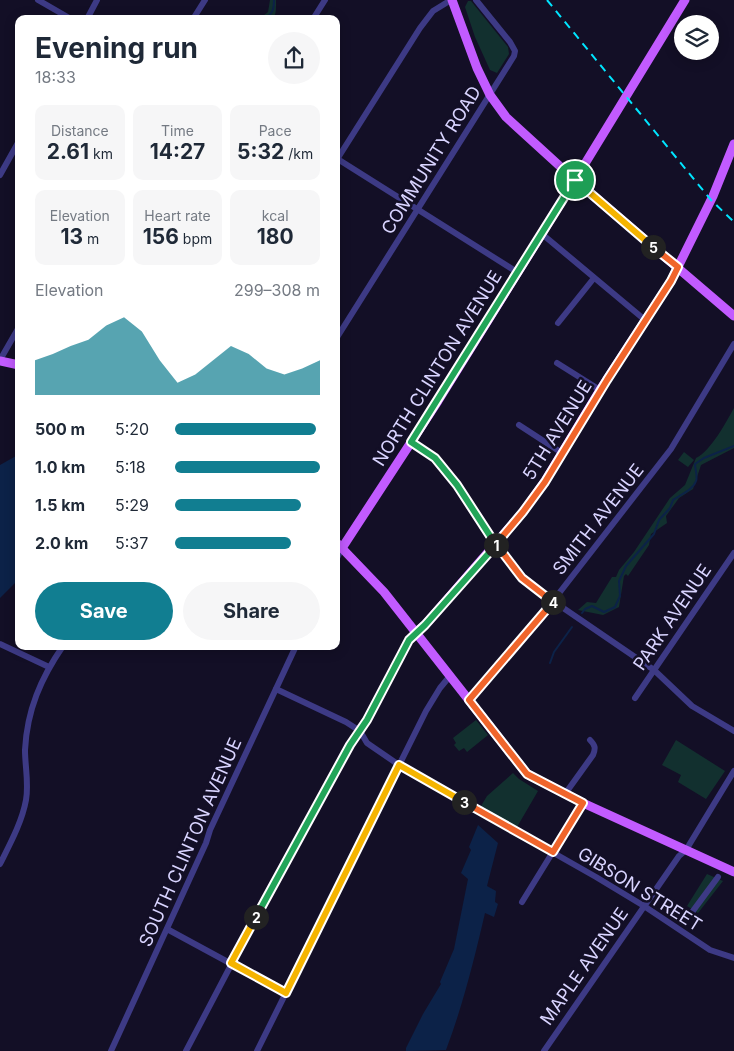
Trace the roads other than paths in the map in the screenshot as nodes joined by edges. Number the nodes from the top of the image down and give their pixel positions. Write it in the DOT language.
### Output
graph roads {
  1 [pos="38,0"];
  2 [pos="97,0"];
  3 [pos="205,0"];
  4 [pos="324,0"];
  5 [pos="452,0"];
  6 [pos="476,0"];
  7 [pos="683,2"];
  8 [pos="63,15"];
  9 [pos="89,15"];
  10 [pos="196,15"];
  11 [pos="315,15"];
  12 [pos="490,95"];
  13 [pos="734,144"];
  14 [pos="15,148"];
  15 [pos="340,154"];
  16 [pos="731,160"];
  17 [pos="340,161"];
  18 [pos="0,175"];
  19 [pos="575,180"];
  20 [pos="418,209"];
  21 [pos="542,234"];
  22 [pos="678,267"];
  23 [pos="517,272"];
  24 [pos="594,278"];
  25 [pos="734,316"];
  26 [pos="645,320"];
  27 [pos="558,323"];
  28 [pos="340,332"];
  29 [pos="15,334"];
  30 [pos="734,344"];
  31 [pos="0,360"];
  32 [pos="557,363"];
  33 [pos="15,364"];
  34 [pos="600,390"];
  35 [pos="518,425"];
  36 [pos="411,442"];
  37 [pos="562,453"];
  38 [pos="340,544"];
  39 [pos="496,544"];
  40 [pos="340,546"];
  41 [pos="734,553"];
  42 [pos="553,602"];
  43 [pos="416,632"];
  44 [pos="0,644"];
  45 [pos="60,650"];
  46 [pos="294,650"];
  47 [pos="49,666"];
  48 [pos="654,670"];
  49 [pos="450,676"];
  50 [pos="276,689"];
  51 [pos="636,698"];
  52 [pos="469,700"];
  53 [pos="360,731"];
  54 [pos="734,731"];
  55 [pos="590,740"];
  56 [pos="399,765"];
  57 [pos="734,771"];
  58 [pos="565,794"];
  59 [pos="583,803"];
  60 [pos="686,850"];
  61 [pos="553,852"];
  62 [pos="0,864"];
  63 [pos="734,872"];
  64 [pos="718,877"];
  65 [pos="522,902"];
  66 [pos="644,906"];
  67 [pos="687,919"];
  68 [pos="167,929"];
  69 [pos="734,958"];
  70 [pos="231,963"];
  71 [pos="286,993"];
  72 [pos="111,1051"];
  73 [pos="186,1051"];
  74 [pos="257,1051"];
  75 [pos="544,1051"];
  1 -- 8 [label="street"];
  2 -- 9 [label="street"];
  3 -- 10 [label="street"];
  4 -- 11 [label="street"];
  5 -- 12 [label="main road"];
  5 -- 15 [label="street"];
  6 -- 12 [label="street, COMMUNITY ROAD"];
  7 -- 19 [label="main road, NORTH CLINTON AVENUE"];
  12 -- 19 [label="main road"];
  12 -- 20 [label="street, COMMUNITY ROAD"];
  13 -- 16 [label="main road, 5TH AVENUE"];
  14 -- 18 [label="street"];
  16 -- 22 [label="main road, 5TH AVENUE"];
  17 -- 20 [label="street"];
  19 -- 21 [label="main road, NORTH CLINTON AVENUE"];
  19 -- 22 [label="main road"];
  20 -- 23 [label="street"];
  20 -- 28 [label="street, COMMUNITY ROAD"];
  21 -- 23 [label="main road, NORTH CLINTON AVENUE"];
  21 -- 24 [label="street"];
  22 -- 25 [label="main road"];
  22 -- 26 [label="main road, 5TH AVENUE"];
  23 -- 36 [label="main road, NORTH CLINTON AVENUE"];
  24 -- 26 [label="street"];
  24 -- 27 [label="street"];
  26 -- 34 [label="main road, 5TH AVENUE"];
  29 -- 31 [label="street"];
  30 -- 42 [label="street, SMITH AVENUE"];
  31 -- 33 [label="main road"];
  32 -- 34 [label="street"];
  34 -- 37 [label="main road, 5TH AVENUE"];
  35 -- 37 [label="street"];
  36 -- 38 [label="main road, NORTH CLINTON AVENUE"];
  36 -- 39 [label="street"];
  37 -- 39 [label="main road, 5TH AVENUE"];
  39 -- 42 [label="street"];
  39 -- 43 [label="main road, 5TH AVENUE"];
  40 -- 43 [label="main road"];
  41 -- 48 [label="street, PARK AVENUE"];
  42 -- 48 [label="street"];
  42 -- 52 [label="street, SMITH AVENUE"];
  43 -- 49 [label="main road"];
  43 -- 53 [label="street"];
  44 -- 47 [label="street"];
  45 -- 47 [label="street"];
  46 -- 50 [label="street, SOUTH CLINTON AVENUE"];
  47 -- 62 [label="street"];
  48 -- 51 [label="street, PARK AVENUE"];
  48 -- 54 [label="street"];
  49 -- 52 [label="main road"];
  49 -- 56 [label="street"];
  50 -- 53 [label="street, GIBSON STREET"];
  50 -- 68 [label="street, SOUTH CLINTON AVENUE"];
  52 -- 58 [label="main road"];
  53 -- 56 [label="street, GIBSON STREET"];
  53 -- 70 [label="street"];
  55 -- 58 [label="street"];
  56 -- 61 [label="street, GIBSON STREET"];
  56 -- 71 [label="street"];
  57 -- 60 [label="street, MAPLE AVENUE"];
  58 -- 59 [label="main road"];
  59 -- 60 [label="main road"];
  59 -- 61 [label="street"];
  60 -- 63 [label="main road"];
  60 -- 66 [label="street, MAPLE AVENUE"];
  61 -- 65 [label="street"];
  61 -- 66 [label="street, GIBSON STREET"];
  64 -- 67 [label="street"];
  66 -- 69 [label="street, GIBSON STREET"];
  66 -- 75 [label="street, MAPLE AVENUE"];
  68 -- 70 [label="street"];
  68 -- 72 [label="street, SOUTH CLINTON AVENUE"];
  70 -- 71 [label="street"];
  70 -- 73 [label="street"];
  71 -- 74 [label="street"];
}
